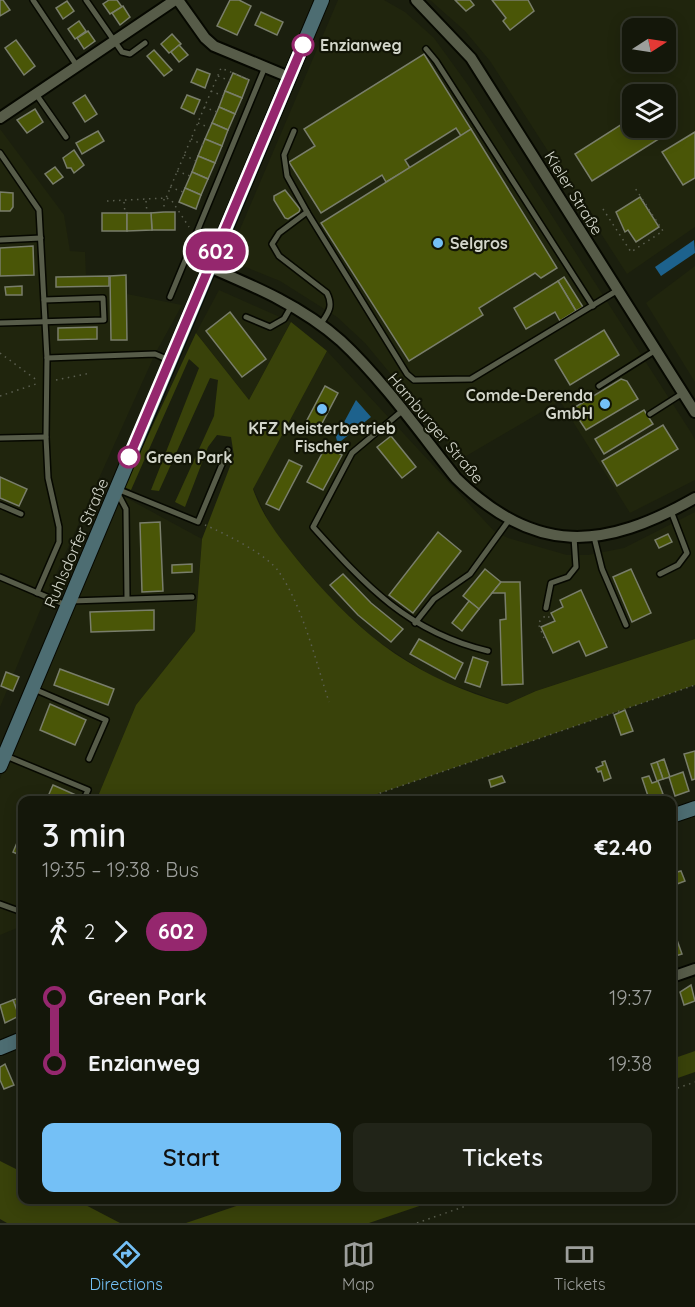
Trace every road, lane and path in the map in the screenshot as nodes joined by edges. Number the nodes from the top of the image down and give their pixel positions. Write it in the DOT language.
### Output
graph roads {
  1 [pos="33,0"];
  2 [pos="86,0"];
  3 [pos="177,0"];
  4 [pos="322,0"];
  5 [pos="416,0"];
  6 [pos="114,41"];
  7 [pos="145,43"];
  8 [pos="426,49"];
  9 [pos="77,66"];
  10 [pos="265,67"];
  11 [pos="218,76"];
  12 [pos="289,77"];
  13 [pos="230,81"];
  14 [pos="258,84"];
  15 [pos="211,91"];
  16 [pos="36,94"];
  17 [pos="223,96"];
  18 [pos="204,107"];
  19 [pos="217,112"];
  20 [pos="0,118"];
  21 [pos="198,123"];
  22 [pos="210,128"];
  23 [pos="294,130"];
  24 [pos="66,137"];
  25 [pos="191,139"];
  26 [pos="203,145"];
  27 [pos="0,153"];
  28 [pos="184,155"];
  29 [pos="196,161"];
  30 [pos="177,171"];
  31 [pos="190,176"];
  32 [pos="170,187"];
  33 [pos="635,188"];
  34 [pos="183,192"];
  35 [pos="165,198"];
  36 [pos="146,200"];
  37 [pos="107,201"];
  38 [pos="124,201"];
  39 [pos="603,208"];
  40 [pos="164,212"];
  41 [pos="307,212"];
  42 [pos="124,213"];
  43 [pos="147,213"];
  44 [pos="196,236"];
  45 [pos="40,238"];
  46 [pos="0,240"];
  47 [pos="210,267"];
  48 [pos="618,290"];
  49 [pos="170,297"];
  50 [pos="44,300"];
  51 [pos="291,305"];
  52 [pos="592,306"];
  53 [pos="246,317"];
  54 [pos="45,322"];
  55 [pos="0,323"];
  56 [pos="320,325"];
  57 [pos="656,350"];
  58 [pos="0,353"];
  59 [pos="47,358"];
  60 [pos="169,360"];
  61 [pos="40,382"];
  62 [pos="599,386"];
  63 [pos="683,393"];
  64 [pos="402,411"];
  65 [pos="695,412"];
  66 [pos="650,414"];
  67 [pos="46,437"];
  68 [pos="0,438"];
  69 [pos="228,450"];
  70 [pos="116,489"];
  71 [pos="695,498"];
  72 [pos="0,505"];
  73 [pos="671,511"];
  74 [pos="21,514"];
  75 [pos="509,520"];
  76 [pos="198,522"];
  77 [pos="574,537"];
  78 [pos="594,537"];
  79 [pos="660,574"];
  80 [pos="0,577"];
  81 [pos="37,593"];
  82 [pos="192,597"];
  83 [pos="127,598"];
  84 [pos="68,603"];
  85 [pos="546,608"];
  86 [pos="545,616"];
  87 [pos="415,623"];
  88 [pos="626,625"];
  89 [pos="544,638"];
  90 [pos="488,651"];
  91 [pos="695,685"];
  92 [pos="33,688"];
  93 [pos="329,702"];
  94 [pos="89,759"];
  95 [pos="2,761"];
  96 [pos="85,796"];
  97 [pos="372,796"];
  98 [pos="695,808"];
  99 [pos="676,815"];
  100 [pos="0,904"];
  101 [pos="18,911"];
  102 [pos="695,969"];
  103 [pos="676,976"];
  104 [pos="18,1041"];
  105 [pos="0,1048"];
  106 [pos="695,1082"];
  107 [pos="676,1089"];
  108 [pos="472,1204"];
  109 [pos="417,1223"];
  1 -- 9 [label="lane"];
  2 -- 6 [label="lane"];
  3 -- 6 [label="street"];
  3 -- 10 [label="street"];
  4 -- 12 [label="street, Ruhlsdorfer Straße"];
  5 -- 48 [label="street, Kieler Straße"];
  6 -- 7 [label="lane"];
  6 -- 9 [label="street"];
  8 -- 52 [label="lane"];
  9 -- 16 [label="street"];
  10 -- 12 [label="street"];
  10 -- 14 [label="lane"];
  11 -- 13 [label="path"];
  11 -- 14 [label="path"];
  11 -- 15 [label="path"];
  12 -- 47 [label="street, Ruhlsdorfer Straße"];
  14 -- 44 [label="lane"];
  15 -- 17 [label="path"];
  15 -- 18 [label="path"];
  16 -- 20 [label="street"];
  16 -- 24 [label="lane"];
  18 -- 19 [label="path"];
  18 -- 21 [label="path"];
  21 -- 22 [label="path"];
  21 -- 25 [label="path"];
  23 -- 41 [label="lane"];
  25 -- 26 [label="path"];
  25 -- 28 [label="path"];
  27 -- 45 [label="lane"];
  28 -- 29 [label="path"];
  28 -- 30 [label="path"];
  30 -- 31 [label="path"];
  30 -- 32 [label="path"];
  32 -- 34 [label="path"];
  32 -- 35 [label="path"];
  33 -- 39 [label="path"];
  35 -- 36 [label="path"];
  35 -- 40 [label="path"];
  35 -- 44 [label="path"];
  36 -- 38 [label="path"];
  36 -- 43 [label="path"];
  37 -- 38 [label="path"];
  38 -- 42 [label="path"];
  41 -- 52 [label="lane"];
  41 -- 56 [label="lane"];
  44 -- 49 [label="lane"];
  45 -- 46 [label="lane"];
  45 -- 50 [label="lane"];
  47 -- 51 [label="street, Hamburger Straße"];
  47 -- 60 [label="street, Ruhlsdorfer Straße"];
  48 -- 52 [label="lane"];
  48 -- 57 [label="street, Kieler Straße"];
  50 -- 54 [label="lane"];
  50 -- 54 [label="lane"];
  51 -- 53 [label="lane"];
  51 -- 56 [label="street, Hamburger Straße"];
  54 -- 55 [label="lane"];
  54 -- 59 [label="lane"];
  56 -- 64 [label="street, Hamburger Straße"];
  57 -- 62 [label="lane"];
  57 -- 63 [label="street, Kieler Straße"];
  58 -- 61 [label="path"];
  59 -- 60 [label="lane"];
  59 -- 67 [label="lane"];
  60 -- 70 [label="street, Ruhlsdorfer Straße"];
  63 -- 65 [label="street, Kieler Straße"];
  63 -- 66 [label="lane"];
  64 -- 75 [label="street, Hamburger Straße"];
  64 -- 87 [label="lane"];
  67 -- 68 [label="lane"];
  67 -- 81 [label="lane"];
  69 -- 76 [label="lane"];
  70 -- 76 [label="lane"];
  70 -- 83 [label="lane"];
  70 -- 84 [label="street, Ruhlsdorfer Straße"];
  71 -- 73 [label="street, Hamburger Straße"];
  72 -- 74 [label="lane"];
  73 -- 78 [label="street, Hamburger Straße"];
  73 -- 79 [label="lane"];
  75 -- 77 [label="street, Hamburger Straße"];
  75 -- 87 [label="lane"];
  76 -- 93 [label="path"];
  77 -- 78 [label="street, Hamburger Straße"];
  77 -- 85 [label="lane"];
  78 -- 88 [label="lane"];
  80 -- 81 [label="lane"];
  81 -- 84 [label="lane"];
  82 -- 83 [label="lane"];
  83 -- 84 [label="lane"];
  84 -- 92 [label="street, Ruhlsdorfer Straße"];
  86 -- 89 [label="path"];
  87 -- 90 [label="lane"];
  91 -- 97 [label="path"];
  92 -- 94 [label="lane"];
  92 -- 95 [label="street, Ruhlsdorfer Straße"];
  95 -- 96 [label="lane"];
  98 -- 99 [label="street"];
  100 -- 101 [label="lane"];
  102 -- 103 [label="street"];
  104 -- 105 [label="street"];
  106 -- 107 [label="path"];
  108 -- 109 [label="path"];
}
